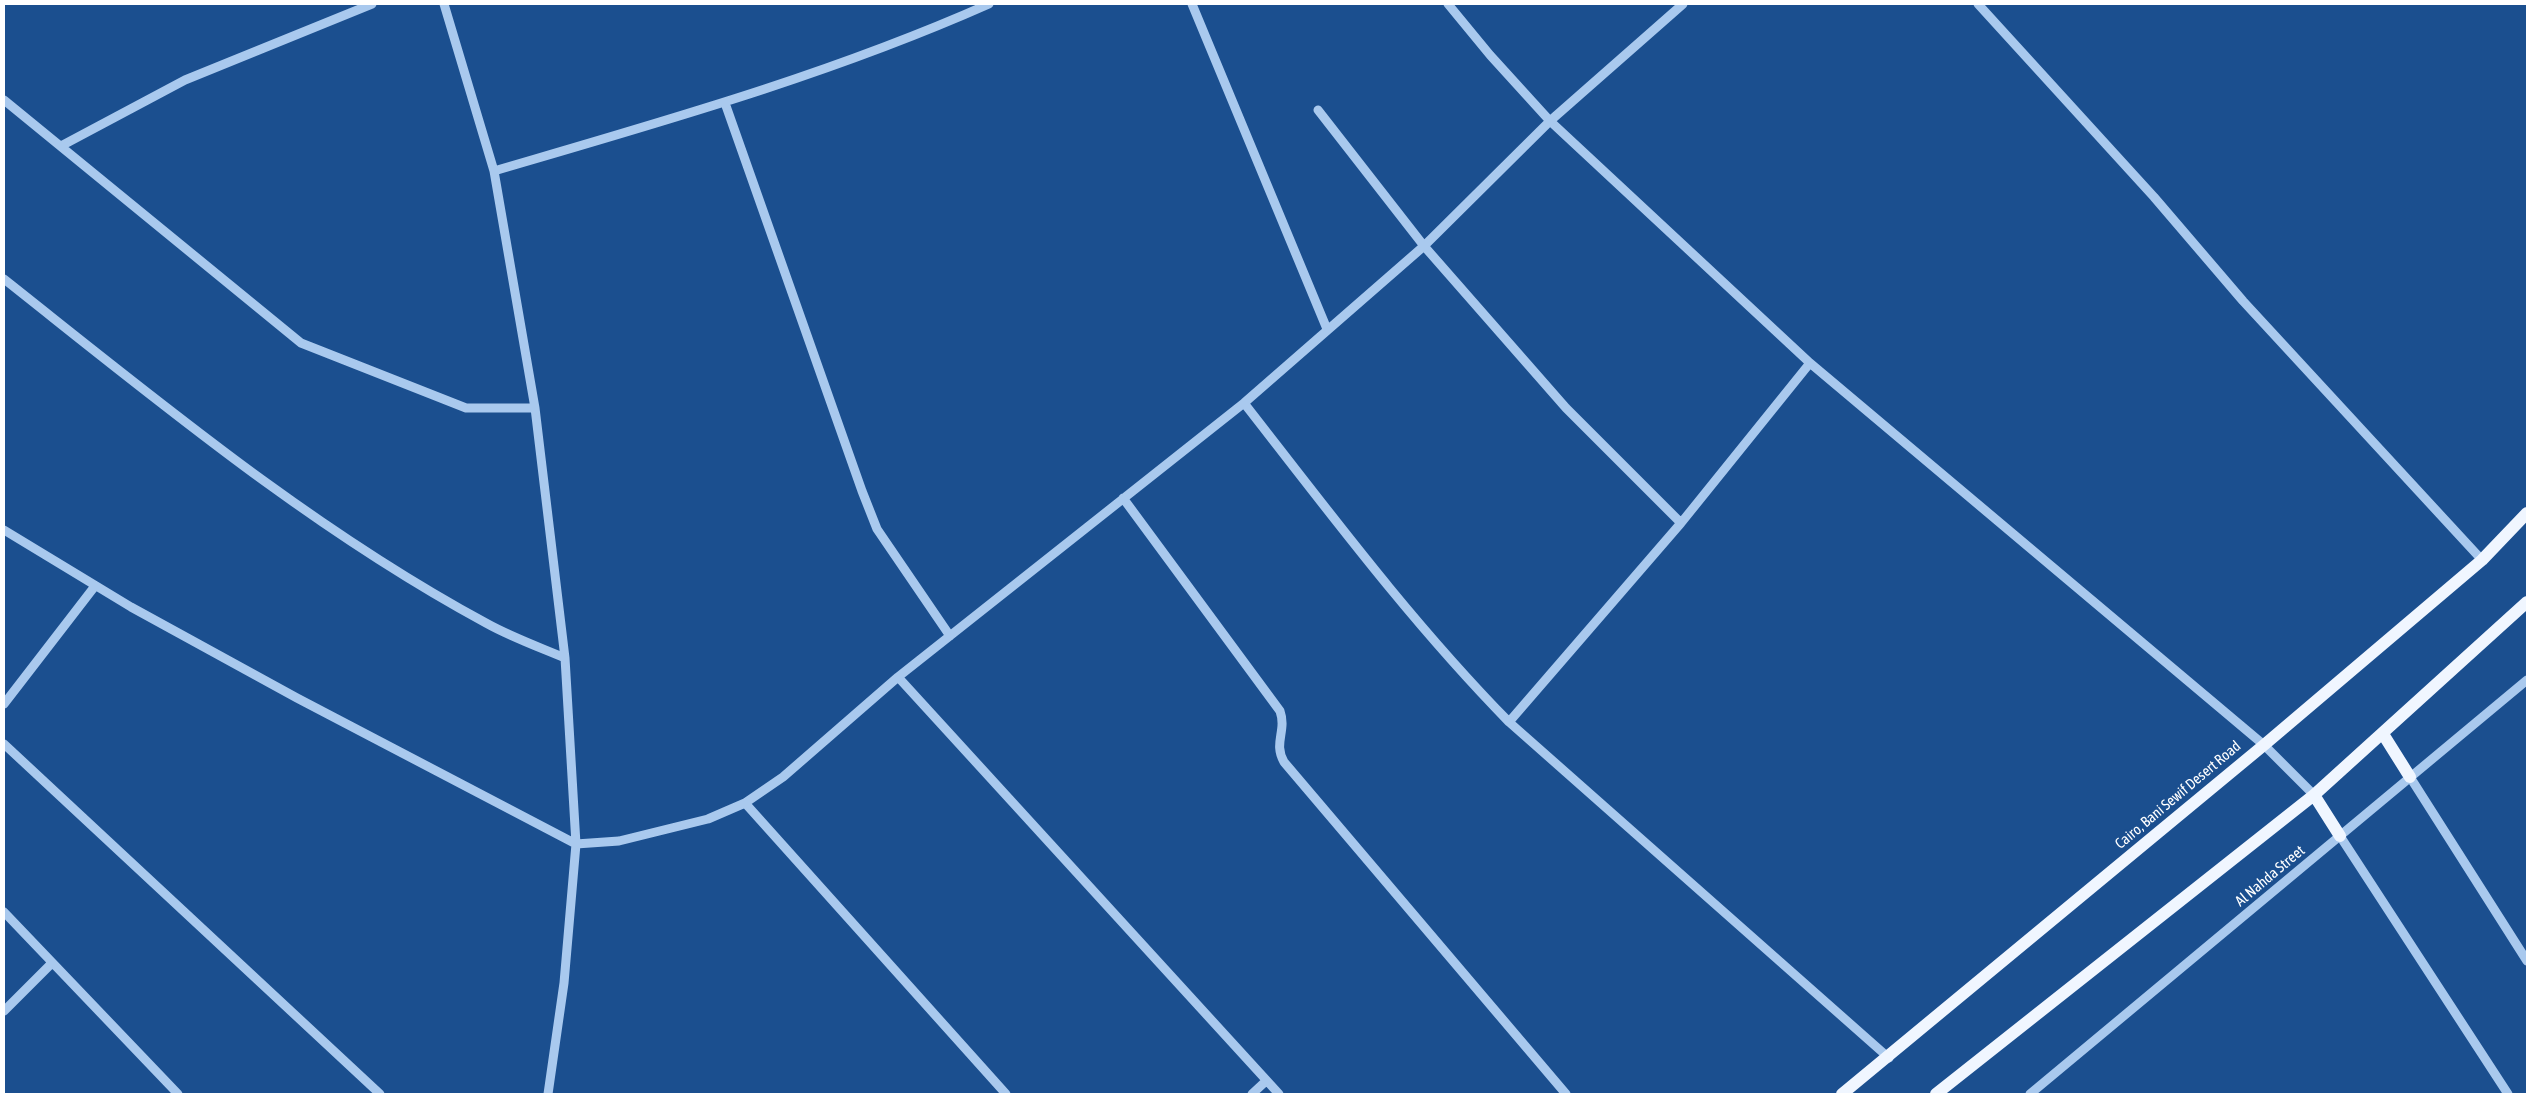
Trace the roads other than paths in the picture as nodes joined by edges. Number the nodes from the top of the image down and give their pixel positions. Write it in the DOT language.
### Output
graph roads {
  1 [pos="372,4"];
  2 [pos="444,4"];
  3 [pos="990,4"];
  4 [pos="1192,4"];
  5 [pos="1683,4"];
  6 [pos="1978,4"];
  7 [pos="1454,6"];
  8 [pos="4,100"];
  9 [pos="725,103"];
  10 [pos="1318,110"];
  11 [pos="1550,121"];
  12 [pos="61,146"];
  13 [pos="494,171"];
  14 [pos="1424,246"];
  15 [pos="4,279"];
  16 [pos="1327,329"];
  17 [pos="1810,364"];
  18 [pos="1244,403"];
  19 [pos="535,408"];
  20 [pos="1123,498"];
  21 [pos="2527,513"];
  22 [pos="1681,523"];
  23 [pos="4,530"];
  24 [pos="2482,560"];
  25 [pos="95,586"];
  26 [pos="2527,602"];
  27 [pos="950,636"];
  28 [pos="566,658"];
  29 [pos="898,677"];
  30 [pos="2527,680"];
  31 [pos="4,704"];
  32 [pos="1509,722"];
  33 [pos="2383,734"];
  34 [pos="4,744"];
  35 [pos="2264,745"];
  36 [pos="2410,777"];
  37 [pos="2314,795"];
  38 [pos="745,804"];
  39 [pos="2340,836"];
  40 [pos="576,844"];
  41 [pos="4,912"];
  42 [pos="2527,961"];
  43 [pos="51,964"];
  44 [pos="4,1011"];
  45 [pos="1888,1058"];
  46 [pos="1266,1080"];
  47 [pos="178,1094"];
  48 [pos="380,1094"];
  49 [pos="548,1094"];
  50 [pos="1006,1094"];
  51 [pos="1252,1094"];
  52 [pos="1279,1094"];
  53 [pos="1566,1094"];
  54 [pos="1842,1094"];
  55 [pos="1936,1094"];
  56 [pos="2030,1094"];
  57 [pos="2508,1094"];
  1 -- 12 [label="street"];
  2 -- 13 [label="street"];
  3 -- 9 [label="street"];
  4 -- 16 [label="street"];
  5 -- 11 [label="street"];
  6 -- 24 [label="street"];
  7 -- 11 [label="street"];
  8 -- 12 [label="street"];
  9 -- 13 [label="street"];
  9 -- 27 [label="street"];
  10 -- 14 [label="street"];
  11 -- 14 [label="street"];
  11 -- 17 [label="street"];
  12 -- 19 [label="street"];
  13 -- 19 [label="street"];
  14 -- 16 [label="street"];
  14 -- 22 [label="street"];
  15 -- 28 [label="street"];
  16 -- 18 [label="street"];
  17 -- 22 [label="street"];
  17 -- 35 [label="street"];
  18 -- 20 [label="street"];
  18 -- 32 [label="street"];
  19 -- 28 [label="street"];
  20 -- 27 [label="street"];
  20 -- 53 [label="street"];
  21 -- 24 [label="main road, Cairo, Bani Sewif Desert Road"];
  22 -- 32 [label="street"];
  23 -- 25 [label="street"];
  24 -- 35 [label="main road, Cairo, Bani Sewif Desert Road"];
  25 -- 31 [label="street"];
  25 -- 40 [label="street"];
  26 -- 33 [label="main road"];
  27 -- 29 [label="street"];
  28 -- 40 [label="street"];
  29 -- 38 [label="street"];
  29 -- 46 [label="street"];
  30 -- 36 [label="street, Al Nahda Street"];
  32 -- 45 [label="street"];
  33 -- 36 [label="main road"];
  33 -- 37 [label="main road"];
  34 -- 48 [label="street"];
  35 -- 37 [label="street"];
  35 -- 45 [label="main road, Cairo, Bani Sewif Desert Road"];
  36 -- 39 [label="street, Al Nahda Street"];
  36 -- 42 [label="street"];
  37 -- 39 [label="main road"];
  37 -- 55 [label="main road"];
  38 -- 40 [label="street"];
  38 -- 50 [label="street"];
  39 -- 56 [label="street, Al Nahda Street"];
  39 -- 57 [label="street"];
  40 -- 49 [label="street"];
  41 -- 43 [label="street"];
  43 -- 44 [label="street"];
  43 -- 47 [label="street"];
  45 -- 54 [label="main road, Cairo, Bani Sewif Desert Road"];
  46 -- 51 [label="street"];
  46 -- 52 [label="street"];
}
